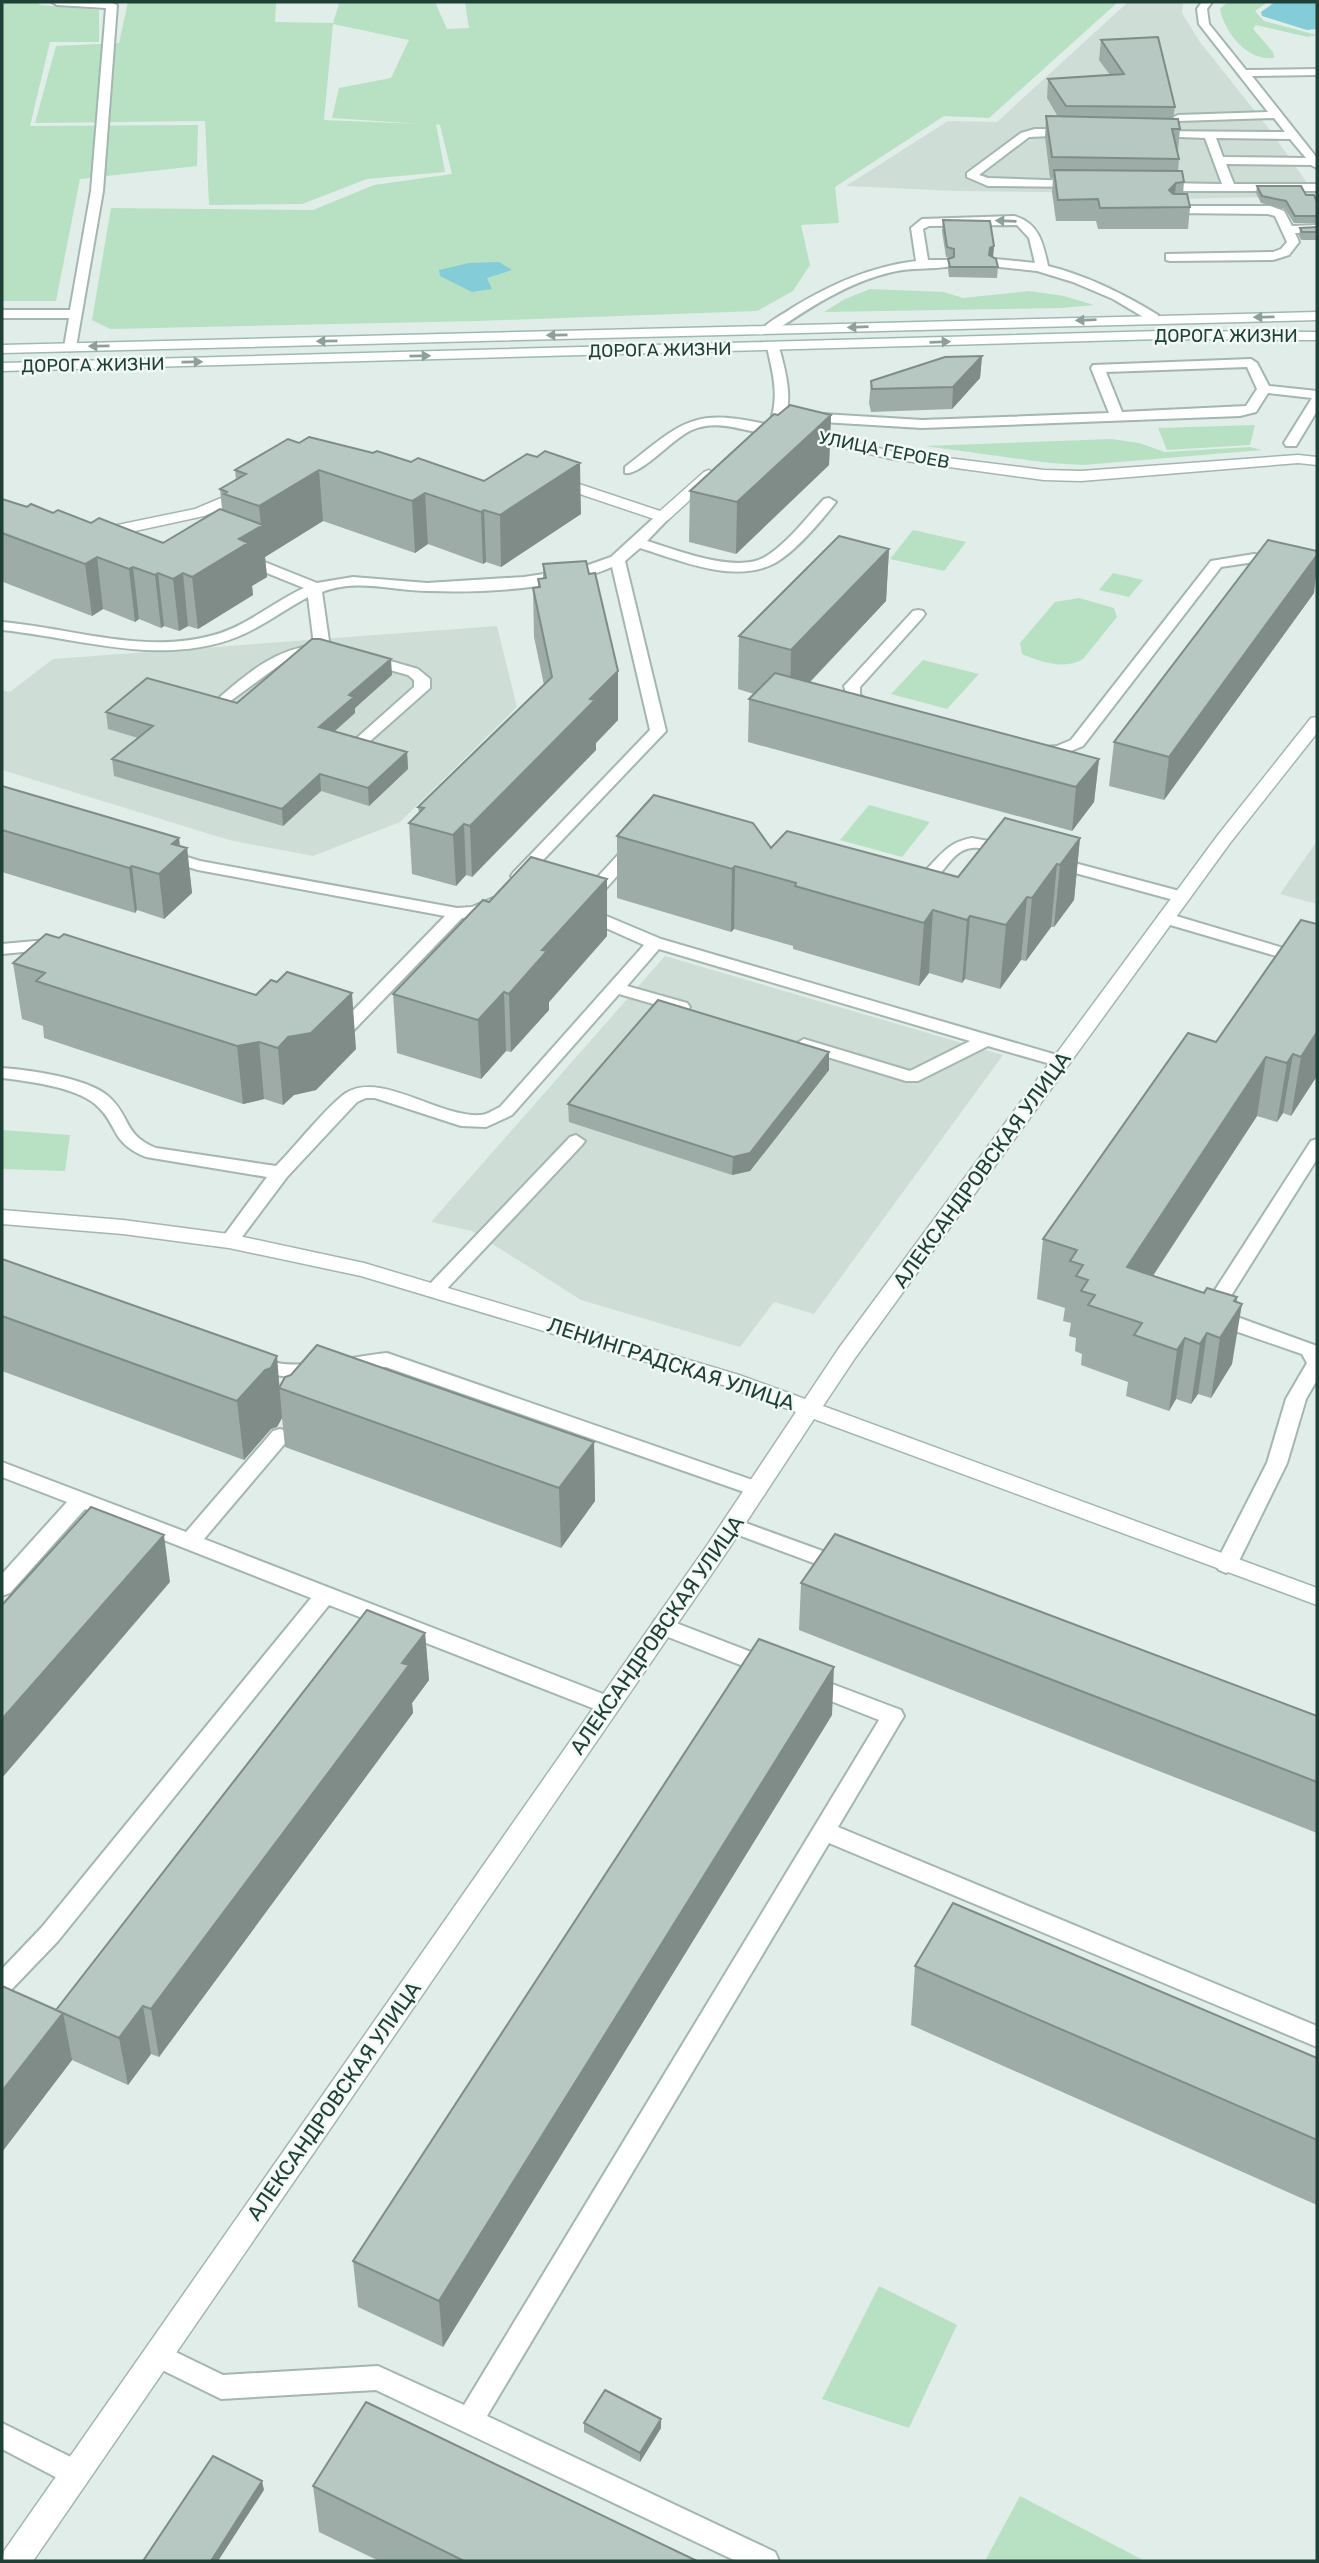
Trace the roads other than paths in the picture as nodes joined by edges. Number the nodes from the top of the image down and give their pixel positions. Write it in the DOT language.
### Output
graph roads {
  1 [pos="57,2"];
  2 [pos="1207,2"];
  3 [pos="113,4"];
  4 [pos="1317,72"];
  5 [pos="1242,73"];
  6 [pos="1276,116"];
  7 [pos="1178,118"];
  8 [pos="1084,132"];
  9 [pos="1136,133"];
  10 [pos="1209,134"];
  11 [pos="1293,136"];
  12 [pos="1219,160"];
  13 [pos="1316,163"];
  14 [pos="1088,186"];
  15 [pos="1152,187"];
  16 [pos="1229,188"];
  17 [pos="1317,188"];
  18 [pos="1175,210"];
  19 [pos="1317,229"];
  20 [pos="1288,230"];
  21 [pos="1170,257"];
  22 [pos="922,263"];
  23 [pos="947,263"];
  24 [pos="995,263"];
  25 [pos="1042,267"];
  26 [pos="2,314"];
  27 [pos="76,314"];
  28 [pos="1317,316"];
  29 [pos="1154,318"];
  30 [pos="766,330"];
  31 [pos="1317,336"];
  32 [pos="71,347"];
  33 [pos="774,347"];
  34 [pos="2,349"];
  35 [pos="2,367"];
  36 [pos="1264,389"];
  37 [pos="1317,395"];
  38 [pos="1317,401"];
  39 [pos="780,415"];
  40 [pos="1117,417"];
  41 [pos="774,430"];
  42 [pos="1291,443"];
  43 [pos="743,444"];
  44 [pos="1317,461"];
  45 [pos="723,463"];
  46 [pos="630,470"];
  47 [pos="537,484"];
  48 [pos="260,487"];
  49 [pos="830,502"];
  50 [pos="663,517"];
  51 [pos="78,536"];
  52 [pos="636,542"];
  53 [pos="103,546"];
  54 [pos="222,551"];
  55 [pos="617,559"];
  56 [pos="1317,570"];
  57 [pos="314,588"];
  58 [pos="918,614"];
  59 [pos="2,626"];
  60 [pos="335,651"];
  61 [pos="225,700"];
  62 [pos="892,714"];
  63 [pos="1317,722"];
  64 [pos="364,739"];
  65 [pos="1021,747"];
  66 [pos="647,840"];
  67 [pos="146,849"];
  68 [pos="894,886"];
  69 [pos="1181,897"];
  70 [pos="457,913"];
  71 [pos="1166,918"];
  72 [pos="655,943"];
  73 [pos="77,944"];
  74 [pos="2,948"];
  75 [pos="1317,963"];
  76 [pos="616,988"];
  77 [pos="692,1011"];
  78 [pos="347,1027"];
  79 [pos="781,1037"];
  80 [pos="986,1040"];
  81 [pos="1061,1062"];
  82 [pos="2,1073"];
  83 [pos="576,1141"];
  84 [pos="1317,1145"];
  85 [pos="280,1173"];
  86 [pos="2,1217"];
  87 [pos="229,1241"];
  88 [pos="434,1290"];
  89 [pos="239,1357"];
  90 [pos="341,1364"];
  91 [pos="323,1385"];
  92 [pos="810,1409"];
  93 [pos="289,1426"];
  94 [pos="2,1469"];
  95 [pos="757,1489"];
  96 [pos="81,1500"];
  97 [pos="733,1525"];
  98 [pos="190,1542"];
  99 [pos="1226,1565"];
  100 [pos="868,1576"];
  101 [pos="2,1588"];
  102 [pos="325,1595"];
  103 [pos="1317,1597"];
  104 [pos="663,1626"];
  105 [pos="608,1705"];
  106 [pos="824,1831"];
  107 [pos="2,1984"];
  108 [pos="1317,2037"];
  109 [pos="157,2355"];
  110 [pos="469,2421"];
  111 [pos="2,2435"];
  112 [pos="75,2473"];
  113 [pos="15,2561"];
  114 [pos="765,2561"];
  1 -- 3 [label="lane"];
  2 -- 5 [label="lane"];
  3 -- 27 [label="lane"];
  4 -- 5 [label="lane"];
  5 -- 6 [label="lane"];
  6 -- 7 [label="lane"];
  6 -- 11 [label="lane"];
  8 -- 14 [label="lane"];
  9 -- 10 [label="lane"];
  10 -- 11 [label="lane"];
  10 -- 12 [label="lane"];
  11 -- 13 [label="lane"];
  12 -- 13 [label="lane"];
  12 -- 16 [label="lane"];
  15 -- 16 [label="lane"];
  16 -- 17 [label="lane"];
  18 -- 20 [label="lane"];
  19 -- 20 [label="lane"];
  20 -- 21 [label="lane"];
  22 -- 23 [label="lane"];
  25 -- 22 [label="lane, one-way"];
  22 -- 30 [label="lane"];
  24 -- 25 [label="lane"];
  25 -- 29 [label="lane"];
  26 -- 27 [label="lane"];
  27 -- 32 [label="lane"];
  28 -- 29 [label="street, ДОРОГА ЖИЗНИ, one-way"];
  29 -- 30 [label="street, ДОРОГА ЖИЗНИ, one-way"];
  30 -- 32 [label="street, ДОРОГА ЖИЗНИ, one-way"];
  33 -- 31 [label="street, ДОРОГА ЖИЗНИ, one-way"];
  32 -- 34 [label="street, ДОРОГА ЖИЗНИ"];
  35 -- 33 [label="street, ДОРОГА ЖИЗНИ, one-way"];
  33 -- 39 [label="lane"];
  36 -- 37 [label="lane"];
  36 -- 40 [label="lane"];
  36 -- 40 [label="lane"];
  38 -- 42 [label="lane"];
  39 -- 40 [label="lane"];
  39 -- 41 [label="lane"];
  41 -- 43 [label="street"];
  41 -- 44 [label="street, УЛИЦА ГЕРОЕВ"];
  41 -- 46 [label="lane"];
  45 -- 50 [label="street"];
  47 -- 50 [label="street"];
  48 -- 51 [label="street"];
  49 -- 52 [label="lane"];
  50 -- 52 [label="lane"];
  51 -- 53 [label="lane"];
  52 -- 55 [label="lane"];
  54 -- 57 [label="lane"];
  55 -- 57 [label="lane"];
  55 -- 70 [label="lane"];
  56 -- 65 [label="lane"];
  57 -- 59 [label="lane"];
  57 -- 60 [label="lane"];
  58 -- 62 [label="lane"];
  60 -- 61 [label="lane"];
  60 -- 64 [label="lane"];
  63 -- 69 [label="street, АЛЕКСАНДРОВСКАЯ УЛИЦА"];
  66 -- 72 [label="lane"];
  67 -- 70 [label="lane"];
  68 -- 69 [label="lane"];
  69 -- 71 [label="street, АЛЕКСАНДРОВСКАЯ УЛИЦА"];
  70 -- 78 [label="lane"];
  71 -- 75 [label="lane"];
  71 -- 81 [label="street, АЛЕКСАНДРОВСКАЯ УЛИЦА"];
  72 -- 76 [label="lane"];
  72 -- 80 [label="lane"];
  73 -- 74 [label="lane"];
  76 -- 77 [label="lane"];
  76 -- 85 [label="lane"];
  79 -- 80 [label="lane"];
  80 -- 81 [label="lane"];
  81 -- 92 [label="street, АЛЕКСАНДРОВСКАЯ УЛИЦА"];
  82 -- 85 [label="lane"];
  83 -- 88 [label="lane"];
  84 -- 99 [label="lane"];
  85 -- 87 [label="lane"];
  86 -- 87 [label="street, ЛЕНИНГРАДСКАЯ УЛИЦА"];
  87 -- 88 [label="street, ЛЕНИНГРАДСКАЯ УЛИЦА"];
  88 -- 92 [label="street, ЛЕНИНГРАДСКАЯ УЛИЦА"];
  89 -- 90 [label="lane"];
  90 -- 91 [label="lane"];
  90 -- 95 [label="lane"];
  92 -- 95 [label="street, АЛЕКСАНДРОВСКАЯ УЛИЦА"];
  92 -- 99 [label="street, ЛЕНИНГРАДСКАЯ УЛИЦА"];
  93 -- 98 [label="lane"];
  94 -- 96 [label="lane"];
  95 -- 97 [label="street, АЛЕКСАНДРОВСКАЯ УЛИЦА"];
  96 -- 98 [label="lane"];
  96 -- 101 [label="lane"];
  97 -- 100 [label="lane"];
  97 -- 104 [label="street, АЛЕКСАНДРОВСКАЯ УЛИЦА"];
  98 -- 102 [label="lane"];
  99 -- 103 [label="street, ЛЕНИНГРАДСКАЯ УЛИЦА"];
  102 -- 105 [label="lane"];
  102 -- 107 [label="lane"];
  104 -- 105 [label="street, АЛЕКСАНДРОВСКАЯ УЛИЦА"];
  104 -- 106 [label="lane"];
  105 -- 109 [label="street, АЛЕКСАНДРОВСКАЯ УЛИЦА"];
  106 -- 108 [label="lane"];
  106 -- 110 [label="lane"];
  109 -- 110 [label="lane"];
  109 -- 112 [label="street, АЛЕКСАНДРОВСКАЯ УЛИЦА"];
  110 -- 114 [label="lane"];
  111 -- 112 [label="lane"];
  112 -- 113 [label="street, АЛЕКСАНДРОВСКАЯ УЛИЦА"];
}
